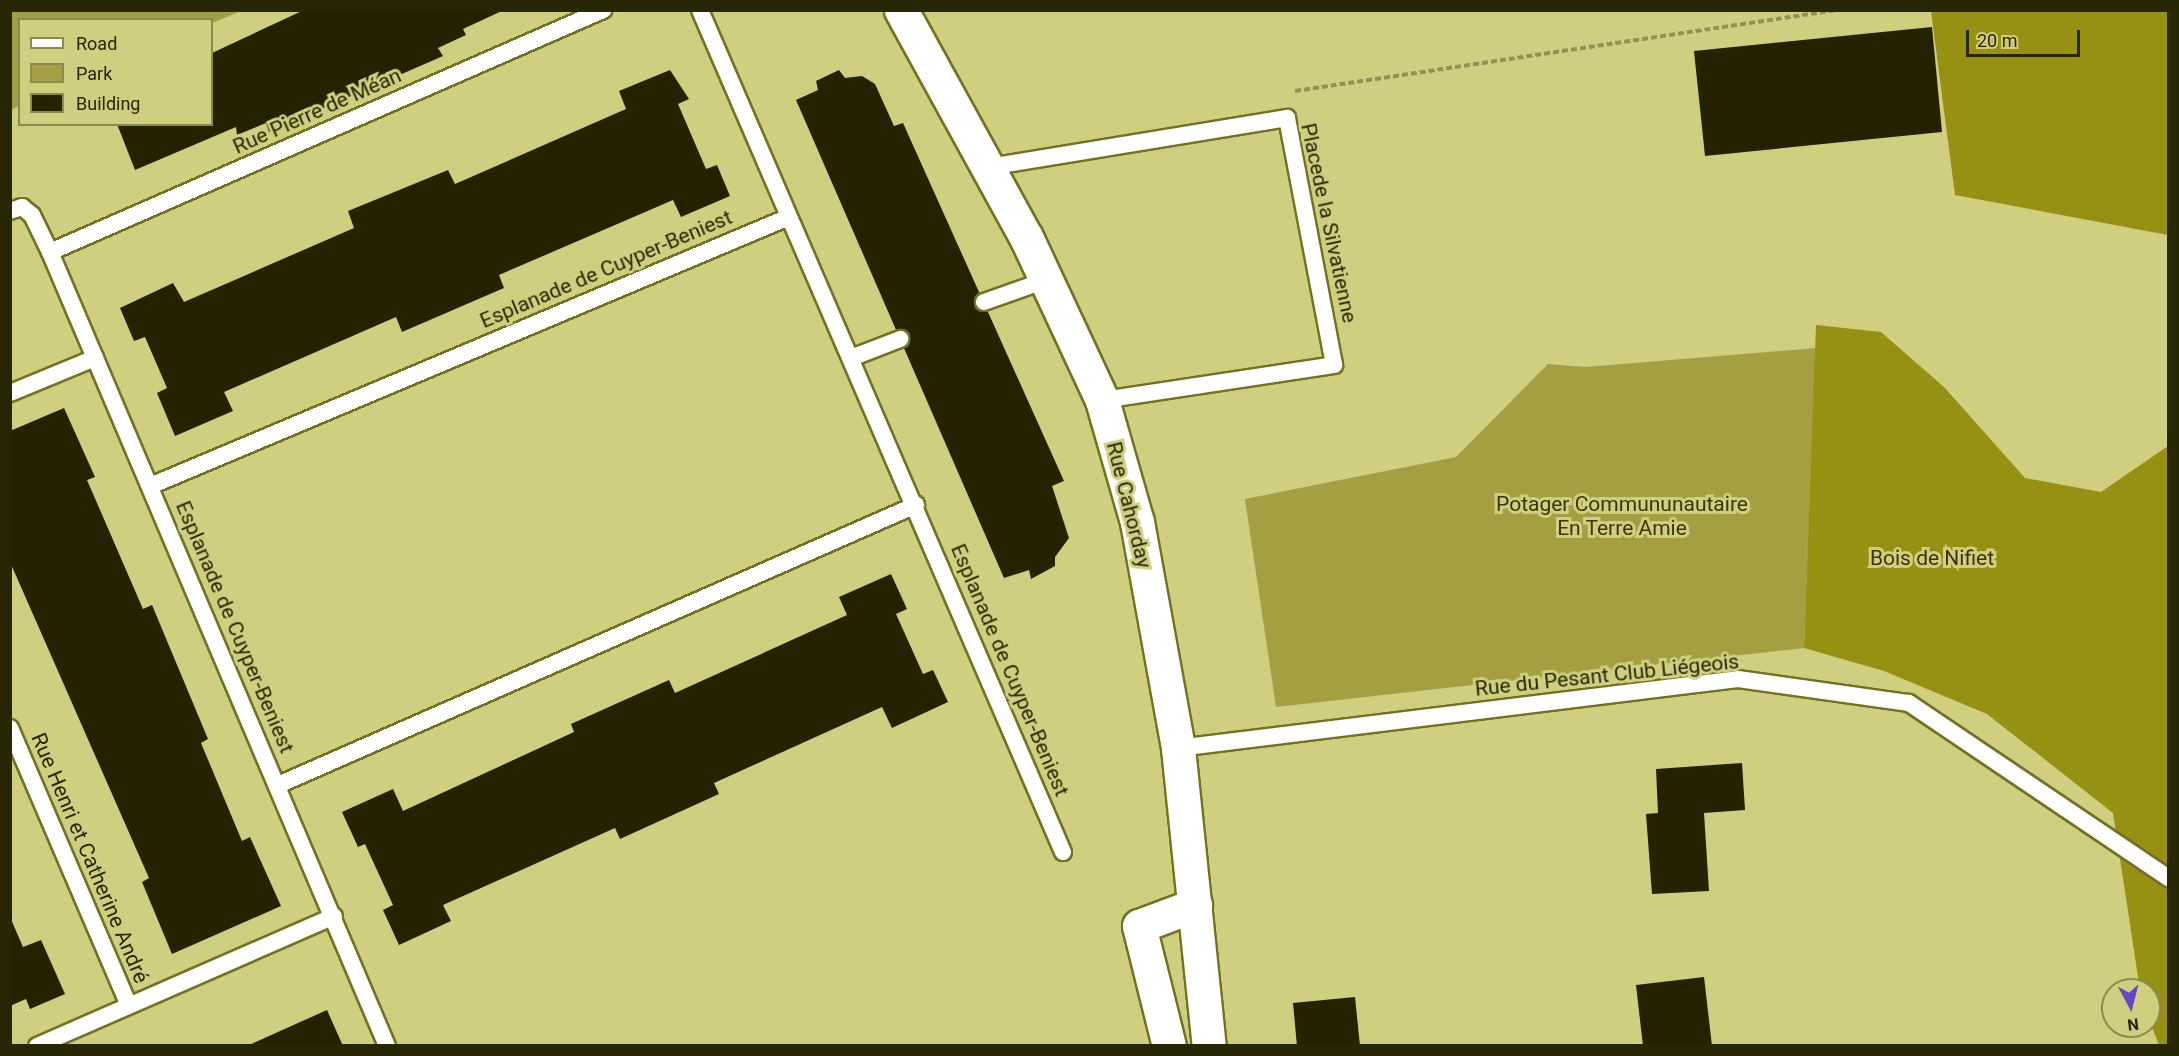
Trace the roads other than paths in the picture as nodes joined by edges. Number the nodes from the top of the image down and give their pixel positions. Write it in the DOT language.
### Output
graph roads {
  1 [pos="603,10"];
  2 [pos="700,10"];
  3 [pos="901,10"];
  4 [pos="988,167"];
  5 [pos="10,211"];
  6 [pos="789,217"];
  7 [pos="50,252"];
  8 [pos="1046,280"];
  9 [pos="984,302"];
  10 [pos="900,339"];
  11 [pos="95,357"];
  12 [pos="851,358"];
  13 [pos="10,393"];
  14 [pos="1102,400"];
  15 [pos="150,486"];
  16 [pos="916,505"];
  17 [pos="10,728"];
  18 [pos="1178,748"];
  19 [pos="278,785"];
  20 [pos="1063,852"];
  21 [pos="2169,878"];
  22 [pos="1195,905"];
  23 [pos="334,916"];
  24 [pos="129,1006"];
  25 [pos="37,1046"];
  26 [pos="387,1046"];
  27 [pos="1169,1046"];
  28 [pos="1209,1046"];
  1 -- 7 [label="lane, Rue Pierre de Méan"];
  2 -- 6 [label="lane"];
  3 -- 4 [label="street, Rue Cahorday"];
  4 -- 8 [label="street, Rue Cahorday"];
  4 -- 14 [label="lane, Placede la Silvatienne"];
  5 -- 7 [label="lane, Esplanade de Cuyper-Beniest"];
  6 -- 12 [label="lane, Esplanade de Cuyper-Beniest"];
  6 -- 15 [label="lane, Esplanade de Cuyper-Beniest"];
  7 -- 11 [label="lane, Esplanade de Cuyper-Beniest"];
  8 -- 9 [label="lane"];
  8 -- 14 [label="street, Rue Cahorday"];
  10 -- 12 [label="lane"];
  11 -- 13 [label="lane"];
  11 -- 15 [label="lane, Esplanade de Cuyper-Beniest"];
  12 -- 16 [label="lane, Esplanade de Cuyper-Beniest"];
  14 -- 18 [label="street, Rue Cahorday"];
  15 -- 19 [label="lane, Esplanade de Cuyper-Beniest"];
  16 -- 19 [label="lane, Esplanade de Cuyper-Beniest"];
  16 -- 20 [label="lane, Esplanade de Cuyper-Beniest"];
  17 -- 24 [label="lane, Rue Henri et Catherine André"];
  18 -- 21 [label="lane, Rue du Pesant Club Liégeois"];
  18 -- 22 [label="street, Rue Cahorday"];
  19 -- 23 [label="lane, Esplanade de Cuyper-Beniest"];
  22 -- 27 [label="street"];
  22 -- 28 [label="street, Rue Cahorday"];
  23 -- 24 [label="lane"];
  23 -- 26 [label="lane, Esplanade de Cuyper-Beniest"];
  24 -- 25 [label="lane"];
}
